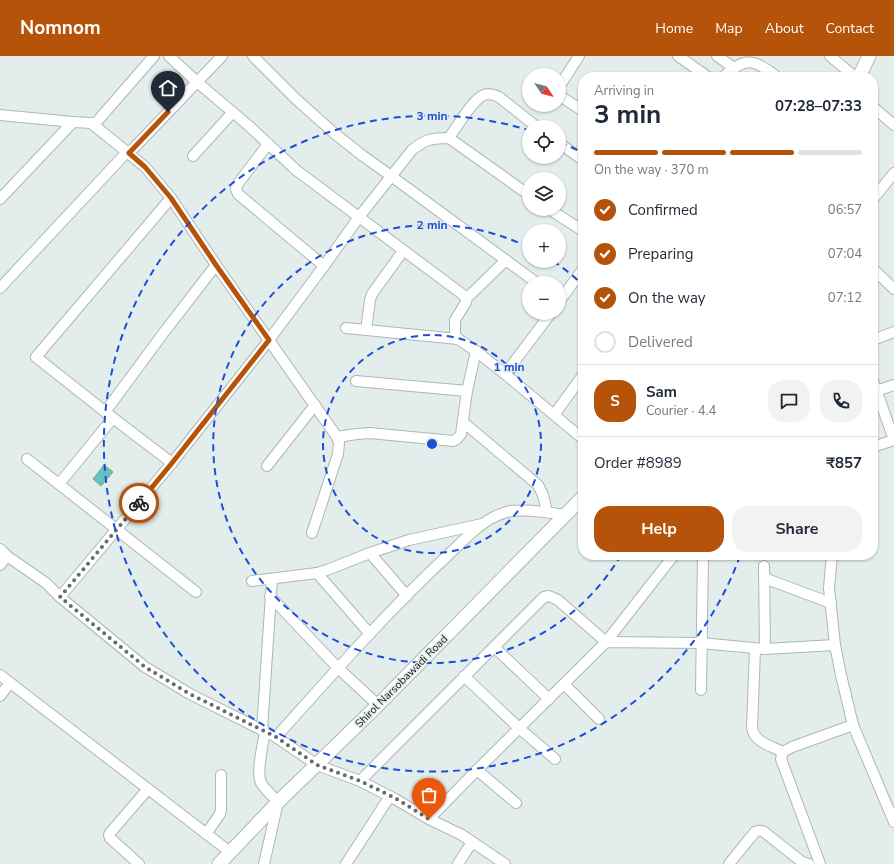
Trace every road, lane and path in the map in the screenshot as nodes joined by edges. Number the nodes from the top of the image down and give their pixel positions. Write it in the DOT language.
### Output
graph roads {
  1 [pos="154,56"];
  2 [pos="169,56"];
  3 [pos="222,56"];
  4 [pos="253,56"];
  5 [pos="579,56"];
  6 [pos="678,56"];
  7 [pos="717,56"];
  8 [pos="830,56"];
  9 [pos="869,56"];
  10 [pos="752,59"];
  11 [pos="734,68"];
  12 [pos="701,72"];
  13 [pos="729,72"];
  14 [pos="770,72"];
  15 [pos="849,72"];
  16 [pos="861,72"];
  17 [pos="566,76"];
  18 [pos="197,82"];
  19 [pos="566,100"];
  20 [pos="578,108"];
  21 [pos="233,112"];
  22 [pos="878,112"];
  23 [pos="0,114"];
  24 [pos="529,120"];
  25 [pos="73,122"];
  26 [pos="94,125"];
  27 [pos="894,125"];
  28 [pos="449,138"];
  29 [pos="268,144"];
  30 [pos="566,148"];
  31 [pos="128,153"];
  32 [pos="193,156"];
  33 [pos="578,156"];
  34 [pos="894,173"];
  35 [pos="391,176"];
  36 [pos="522,190"];
  37 [pos="878,193"];
  38 [pos="171,198"];
  39 [pos="0,199"];
  40 [pos="560,216"];
  41 [pos="359,217"];
  42 [pos="578,228"];
  43 [pos="403,250"];
  44 [pos="506,260"];
  45 [pos="216,265"];
  46 [pos="324,266"];
  47 [pos="878,274"];
  48 [pos="578,275"];
  49 [pos="528,276"];
  50 [pos="0,288"];
  51 [pos="894,289"];
  52 [pos="566,291"];
  53 [pos="466,299"];
  54 [pos="546,320"];
  55 [pos="346,328"];
  56 [pos="366,330"];
  57 [pos="894,332"];
  58 [pos="878,338"];
  59 [pos="458,339"];
  60 [pos="269,340"];
  61 [pos="476,351"];
  62 [pos="505,374"];
  63 [pos="356,381"];
  64 [pos="578,382"];
  65 [pos="894,385"];
  66 [pos="878,387"];
  67 [pos="467,391"];
  68 [pos="878,398"];
  69 [pos="315,405"];
  70 [pos="105,412"];
  71 [pos="554,415"];
  72 [pos="114,418"];
  73 [pos="463,422"];
  74 [pos="578,435"];
  75 [pos="337,437"];
  76 [pos="878,445"];
  77 [pos="27,459"];
  78 [pos="172,463"];
  79 [pos="267,466"];
  80 [pos="59,484"];
  81 [pos="578,506"];
  82 [pos="547,512"];
  83 [pos="565,514"];
  84 [pos="482,524"];
  85 [pos="117,530"];
  86 [pos="312,533"];
  87 [pos="3,553"];
  88 [pos="370,553"];
  89 [pos="670,560"];
  90 [pos="703,560"];
  91 [pos="832,560"];
  92 [pos="0,565"];
  93 [pos="764,566"];
  94 [pos="317,573"];
  95 [pos="764,578"];
  96 [pos="272,579"];
  97 [pos="252,581"];
  98 [pos="196,592"];
  99 [pos="270,596"];
  100 [pos="407,596"];
  101 [pos="60,597"];
  102 [pos="831,603"];
  103 [pos="370,634"];
  104 [pos="606,642"];
  105 [pos="701,643"];
  106 [pos="835,645"];
  107 [pos="494,646"];
  108 [pos="760,649"];
  109 [pos="338,668"];
  110 [pos="0,675"];
  111 [pos="464,676"];
  112 [pos="10,683"];
  113 [pos="564,684"];
  114 [pos="701,690"];
  115 [pos="0,696"];
  116 [pos="549,698"];
  117 [pos="378,705"];
  118 [pos="599,719"];
  119 [pos="853,725"];
  120 [pos="519,728"];
  121 [pos="263,731"];
  122 [pos="276,737"];
  123 [pos="783,752"];
  124 [pos="555,759"];
  125 [pos="317,765"];
  126 [pos="477,770"];
  127 [pos="221,775"];
  128 [pos="360,781"];
  129 [pos="148,789"];
  130 [pos="390,796"];
  131 [pos="278,802"];
  132 [pos="516,803"];
  133 [pos="429,819"];
  134 [pos="894,822"];
  135 [pos="206,834"];
  136 [pos="472,842"];
  137 [pos="230,852"];
  138 [pos="139,864"];
  139 [pos="219,864"];
  140 [pos="264,864"];
  141 [pos="346,864"];
  142 [pos="458,864"];
  143 [pos="505,864"];
  144 [pos="729,864"];
  145 [pos="809,864"];
  146 [pos="820,864"];
  1 -- 26 [label="street"];
  2 -- 18 [label="street"];
  3 -- 18 [label="street"];
  4 -- 35 [label="street"];
  5 -- 17 [label="street"];
  6 -- 12 [label="street"];
  7 -- 11 [label="street"];
  8 -- 15 [label="street"];
  9 -- 16 [label="main road"];
  10 -- 11 [label="street"];
  10 -- 14 [label="street"];
  11 -- 13 [label="street"];
  18 -- 21 [label="street"];
  18 -- 31 [label="street"];
  19 -- 20 [label="street"];
  21 -- 29 [label="street"];
  21 -- 32 [label="street"];
  22 -- 27 [label="street"];
  23 -- 25 [label="street"];
  24 -- 28 [label="street"];
  25 -- 26 [label="street"];
  25 -- 39 [label="street"];
  26 -- 31 [label="street"];
  28 -- 35 [label="street"];
  28 -- 36 [label="street"];
  29 -- 41 [label="street"];
  29 -- 46 [label="street"];
  30 -- 33 [label="street"];
  31 -- 38 [label="street"];
  31 -- 50 [label="street"];
  34 -- 37 [label="street"];
  35 -- 41 [label="street"];
  35 -- 44 [label="street"];
  38 -- 45 [label="street"];
  38 -- 70 [label="street"];
  40 -- 42 [label="street"];
  41 -- 43 [label="street"];
  41 -- 46 [label="street"];
  43 -- 53 [label="street"];
  43 -- 56 [label="street"];
  44 -- 49 [label="street"];
  44 -- 53 [label="street"];
  45 -- 60 [label="street"];
  45 -- 70 [label="street"];
  46 -- 60 [label="street"];
  47 -- 51 [label="street"];
  48 -- 52 [label="street"];
  53 -- 59 [label="street"];
  54 -- 62 [label="street"];
  55 -- 56 [label="street"];
  56 -- 59 [label="street"];
  57 -- 58 [label="street"];
  59 -- 61 [label="street"];
  60 -- 69 [label="street"];
  60 -- 78 [label="street"];
  61 -- 62 [label="street"];
  61 -- 67 [label="street"];
  62 -- 71 [label="street"];
  63 -- 67 [label="street"];
  64 -- 71 [label="street"];
  65 -- 66 [label="street"];
  67 -- 73 [label="street"];
  68 -- 76 [label="street"];
  69 -- 75 [label="street"];
  69 -- 79 [label="street"];
  70 -- 72 [label="street"];
  71 -- 74 [label="street"];
  72 -- 78 [label="street"];
  72 -- 80 [label="street"];
  73 -- 75 [label="street"];
  73 -- 82 [label="street"];
  75 -- 86 [label="street"];
  77 -- 80 [label="street"];
  78 -- 85 [label="street"];
  80 -- 85 [label="street"];
  81 -- 83 [label="main road, Shirol Narsobawadi Road"];
  82 -- 83 [label="street"];
  82 -- 84 [label="street"];
  83 -- 117 [label="main road, Shirol Narsobawadi Road"];
  84 -- 88 [label="street"];
  84 -- 100 [label="street"];
  85 -- 98 [label="street"];
  85 -- 101 [label="street"];
  87 -- 92 [label="street"];
  87 -- 101 [label="street"];
  88 -- 94 [label="street"];
  88 -- 100 [label="street"];
  89 -- 104 [label="street"];
  90 -- 105 [label="street"];
  91 -- 102 [label="street"];
  93 -- 95 [label="street"];
  94 -- 96 [label="street"];
  94 -- 103 [label="street"];
  95 -- 102 [label="street"];
  95 -- 108 [label="street"];
  96 -- 97 [label="street"];
  96 -- 99 [label="street"];
  99 -- 109 [label="street"];
  99 -- 121 [label="street"];
  100 -- 103 [label="street"];
  101 -- 121 [label="street"];
  102 -- 106 [label="street"];
  103 -- 109 [label="street"];
  104 -- 105 [label="street"];
  104 -- 107 [label="street"];
  104 -- 113 [label="street"];
  105 -- 108 [label="street"];
  105 -- 114 [label="street"];
  106 -- 108 [label="street"];
  106 -- 119 [label="street"];
  107 -- 111 [label="street"];
  107 -- 116 [label="street"];
  108 -- 123 [label="street"];
  109 -- 117 [label="street"];
  109 -- 122 [label="street"];
  110 -- 112 [label="street"];
  111 -- 120 [label="street"];
  111 -- 128 [label="street"];
  112 -- 115 [label="street"];
  112 -- 129 [label="street"];
  113 -- 116 [label="street"];
  113 -- 118 [label="street"];
  116 -- 120 [label="street"];
  117 -- 125 [label="main road, Shirol Narsobawadi Road"];
  119 -- 123 [label="street"];
  119 -- 134 [label="street"];
  120 -- 124 [label="street"];
  120 -- 126 [label="street"];
  121 -- 122 [label="street"];
  121 -- 131 [label="street"];
  122 -- 125 [label="street"];
  123 -- 146 [label="street"];
  125 -- 128 [label="street"];
  125 -- 131 [label="main road, Shirol Narsobawadi Road"];
  126 -- 132 [label="street"];
  126 -- 133 [label="street"];
  127 -- 135 [label="street"];
  128 -- 130 [label="street"];
  129 -- 135 [label="street"];
  129 -- 138 [label="street"];
  130 -- 133 [label="street"];
  130 -- 141 [label="street"];
  131 -- 137 [label="main road, Shirol Narsobawadi Road"];
  131 -- 140 [label="street"];
  133 -- 136 [label="street"];
  135 -- 137 [label="street"];
  136 -- 142 [label="street"];
  136 -- 143 [label="street"];
  137 -- 139 [label="main road, Shirol Narsobawadi Road"];
  144 -- 145 [label="street"];
}
